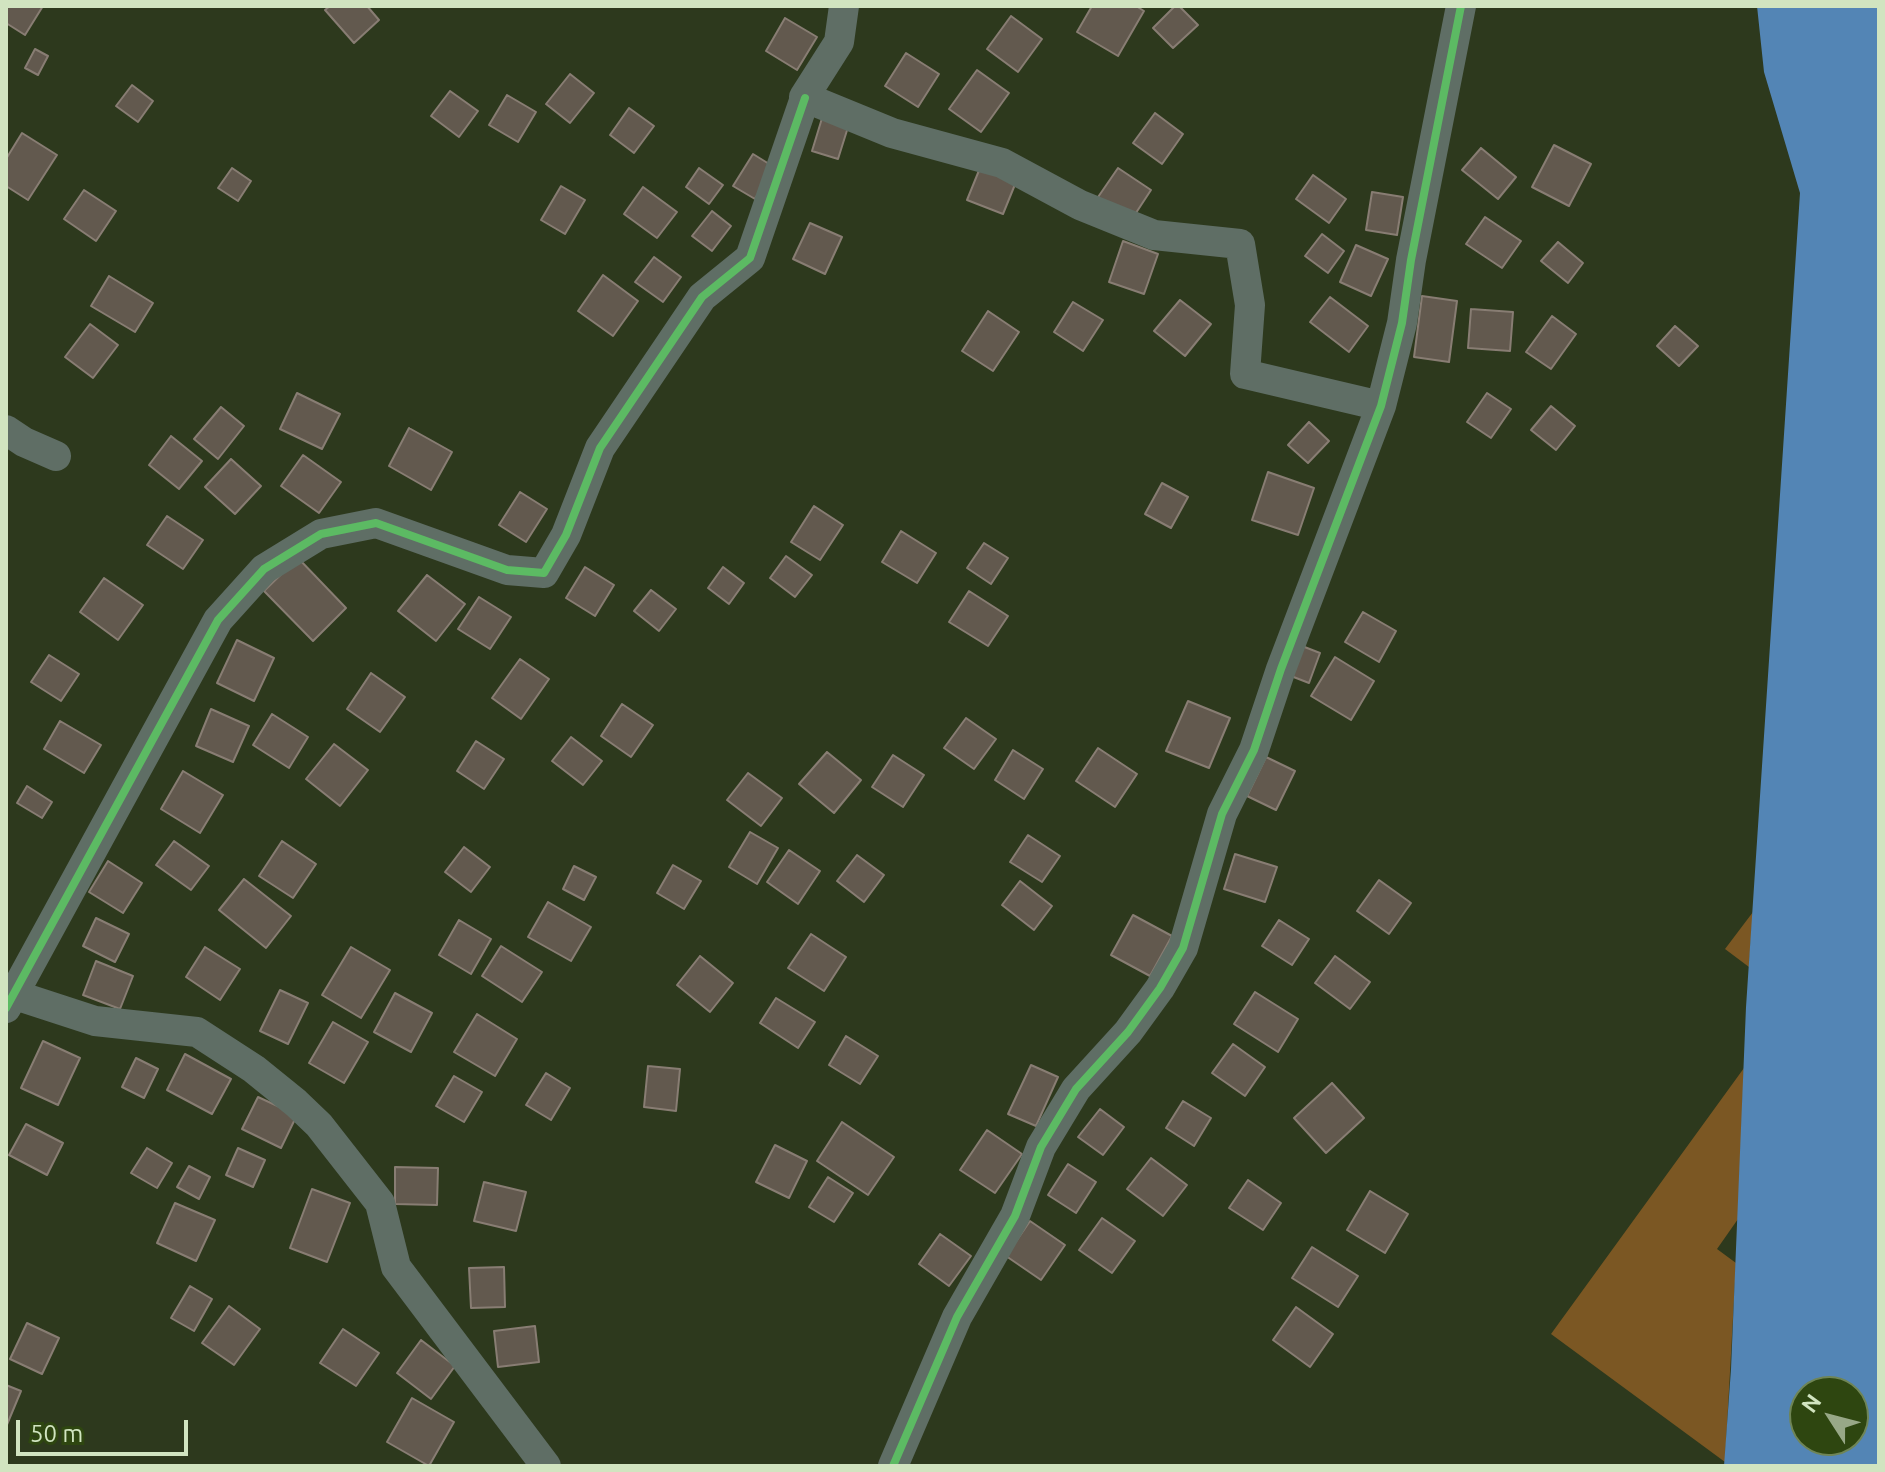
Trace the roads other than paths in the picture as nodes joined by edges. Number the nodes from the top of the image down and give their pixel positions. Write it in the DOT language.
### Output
graph roads {
  1 [pos="844,6"];
  2 [pos="1461,6"];
  3 [pos="805,98"];
  4 [pos="1381,406"];
  5 [pos="6,430"];
  6 [pos="56,456"];
  7 [pos="8,998"];
  8 [pos="546,1466"];
  9 [pos="893,1466"];
  1 -- 3 [label="street"];
  2 -- 4 [label="street"];
  3 -- 4 [label="street"];
  3 -- 7 [label="street"];
  4 -- 9 [label="street"];
  5 -- 6 [label="street"];
  7 -- 8 [label="street"];
}
